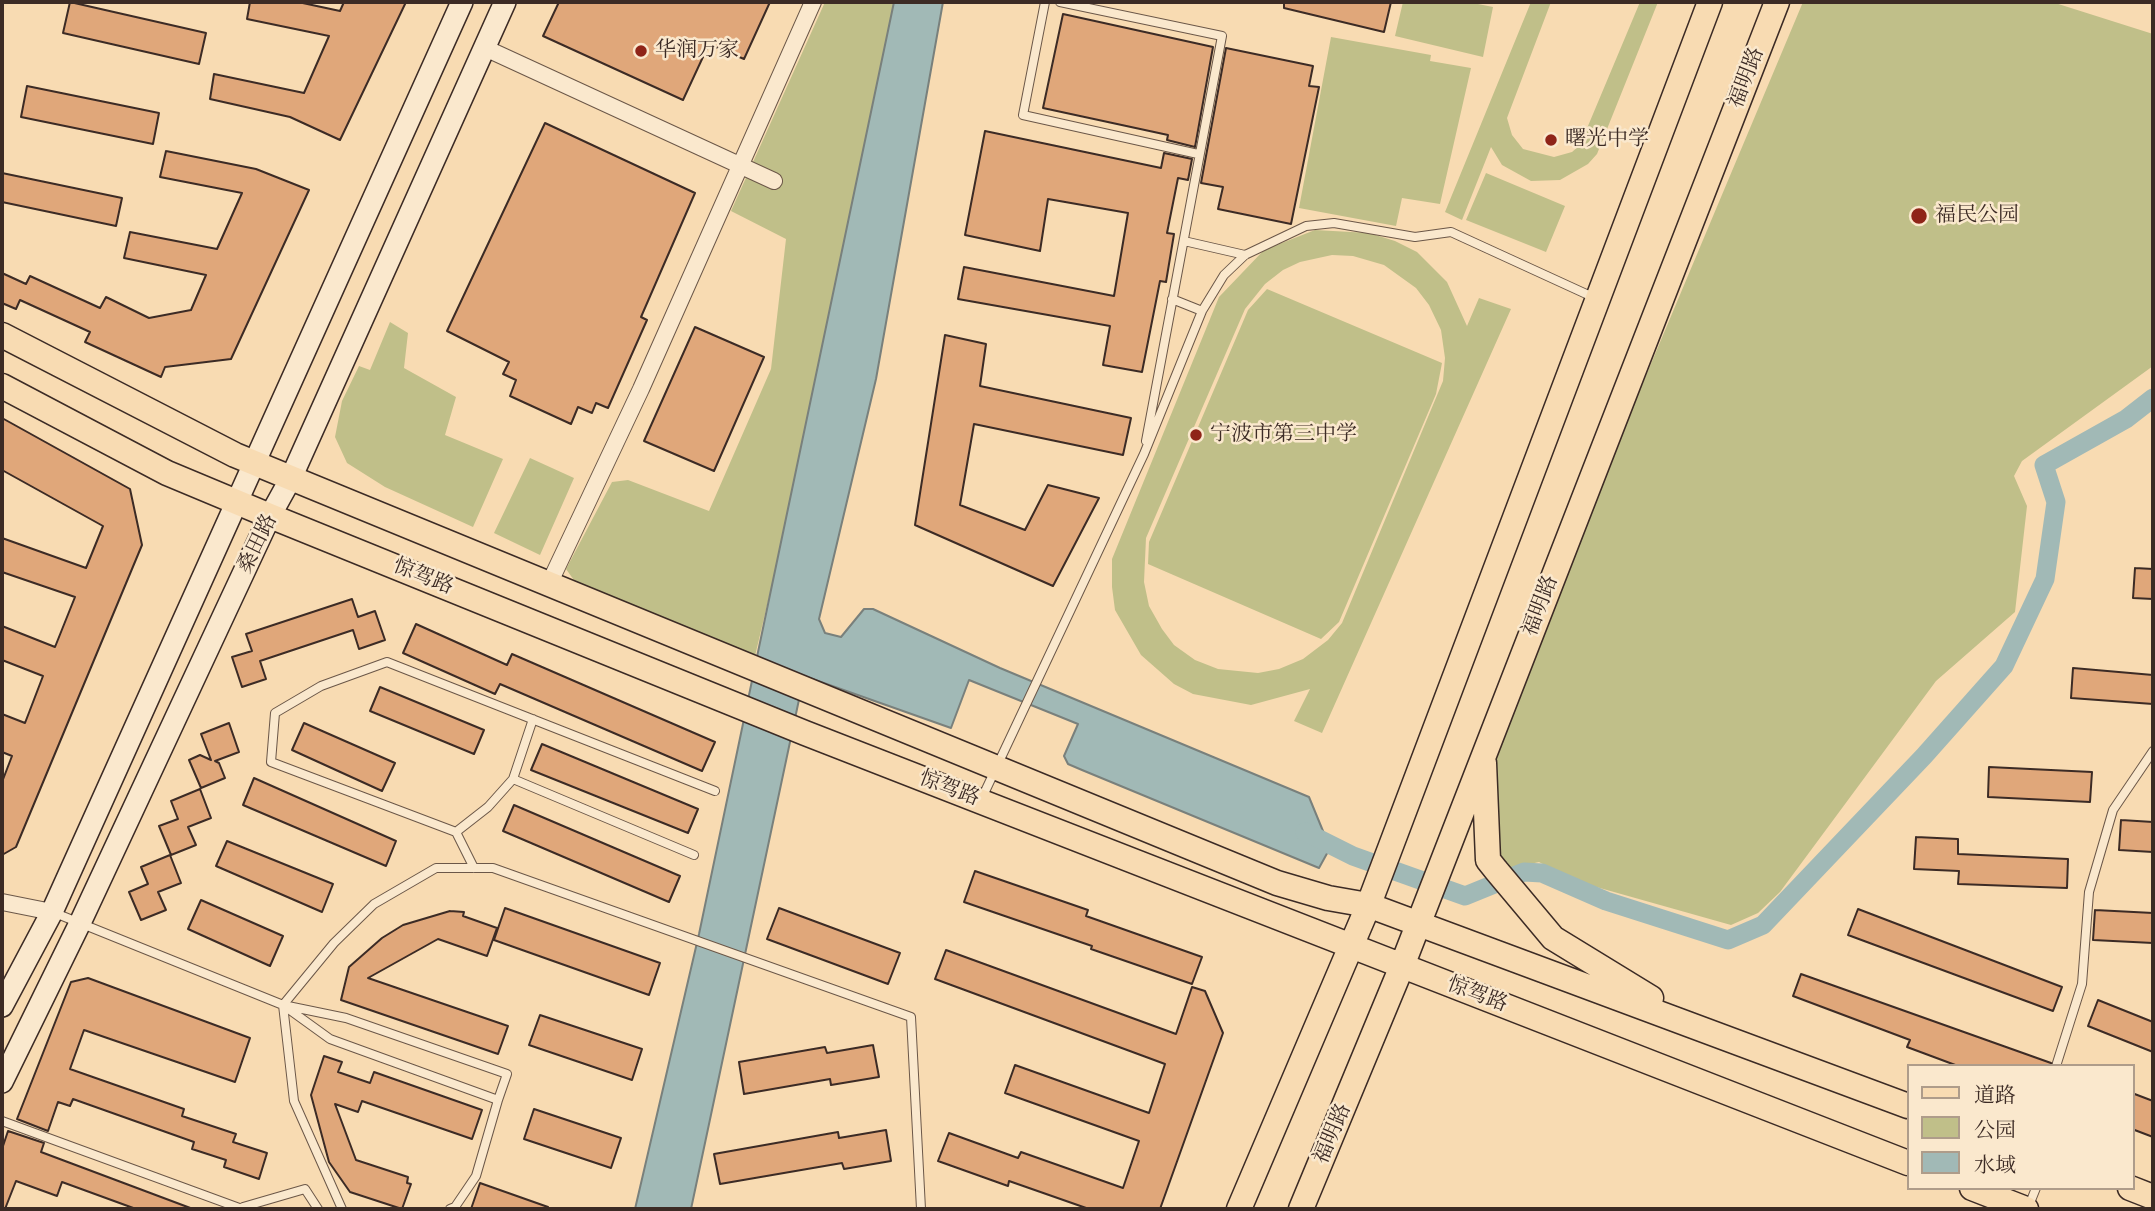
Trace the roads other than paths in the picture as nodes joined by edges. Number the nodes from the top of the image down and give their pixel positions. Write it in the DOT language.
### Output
graph roads {
  1 [pos="462,2"];
  2 [pos="505,2"];
  3 [pos="813,2"];
  4 [pos="1045,2"];
  5 [pos="1060,2"];
  6 [pos="1710,2"];
  7 [pos="1777,2"];
  8 [pos="485,48"];
  9 [pos="1198,154"];
  10 [pos="740,166"];
  11 [pos="774,181"];
  12 [pos="1184,241"];
  13 [pos="1245,255"];
  14 [pos="1172,299"];
  15 [pos="1597,299"];
  16 [pos="1202,311"];
  17 [pos="2,335"];
  18 [pos="2,386"];
  19 [pos="1144,454"];
  20 [pos="256,464"];
  21 [pos="291,478"];
  22 [pos="238,503"];
  23 [pos="270,516"];
  24 [pos="549,584"];
  25 [pos="533,719"];
  26 [pos="2153,751"];
  27 [pos="1483,754"];
  28 [pos="996,768"];
  29 [pos="513,779"];
  30 [pos="715,791"];
  31 [pos="981,802"];
  32 [pos="456,832"];
  33 [pos="694,855"];
  34 [pos="474,868"];
  35 [pos="2,902"];
  36 [pos="1369,904"];
  37 [pos="52,912"];
  38 [pos="80,923"];
  39 [pos="1418,923"];
  40 [pos="1351,946"];
  41 [pos="1402,966"];
  42 [pos="283,1004"];
  43 [pos="2,1006"];
  44 [pos="1699,1028"];
  45 [pos="2057,1063"];
  46 [pos="2,1082"];
  47 [pos="499,1100"];
  48 [pos="1906,1105"];
  49 [pos="2,1121"];
  50 [pos="1906,1162"];
  51 [pos="1977,1190"];
  52 [pos="2035,1190"];
  53 [pos="2134,1190"];
  54 [pos="2153,1197"];
  55 [pos="243,1208"];
  56 [pos="318,1209"];
  57 [pos="342,1209"];
  58 [pos="450,1209"];
  59 [pos="922,1209"];
  60 [pos="1239,1209"];
  61 [pos="1301,1209"];
  62 [pos="2027,1209"];
  1 -- 20 [label="main road, 桑田路"];
  2 -- 8 [label="main road, 桑田路"];
  3 -- 10 [label="street"];
  4 -- 9 [label="lane"];
  5 -- 9 [label="lane"];
  6 -- 15 [label="main road"];
  7 -- 27 [label="main road, 福明路"];
  8 -- 10 [label="street"];
  8 -- 21 [label="main road, 桑田路"];
  9 -- 12 [label="lane"];
  10 -- 11 [label="street"];
  10 -- 24 [label="street"];
  12 -- 13 [label="lane"];
  12 -- 14 [label="lane"];
  13 -- 15 [label="lane"];
  13 -- 16 [label="lane"];
  14 -- 16 [label="lane"];
  14 -- 19 [label="lane"];
  15 -- 36 [label="main road"];
  16 -- 19 [label="lane"];
  17 -- 20 [label="main road, 惊驾路"];
  18 -- 22 [label="main road, 惊驾路"];
  19 -- 28 [label="lane"];
  20 -- 21 [label="main road, 惊驾路"];
  20 -- 22 [label="main road, 桑田路"];
  21 -- 23 [label="main road, 桑田路"];
  21 -- 24 [label="main road, 惊驾路"];
  22 -- 23 [label="main road, 惊驾路"];
  22 -- 37 [label="main road, 桑田路"];
  23 -- 31 [label="main road, 惊驾路"];
  23 -- 38 [label="main road, 桑田路"];
  24 -- 28 [label="main road, 惊驾路"];
  25 -- 29 [label="lane"];
  25 -- 30 [label="lane"];
  25 -- 32 [label="lane"];
  26 -- 45 [label="lane"];
  27 -- 39 [label="main road, 福明路"];
  27 -- 44 [label="main road"];
  28 -- 31 [label="lane"];
  28 -- 36 [label="main road, 惊驾路"];
  29 -- 32 [label="lane"];
  29 -- 33 [label="lane"];
  31 -- 40 [label="main road, 惊驾路"];
  32 -- 34 [label="lane"];
  34 -- 42 [label="lane"];
  34 -- 59 [label="lane"];
  35 -- 37 [label="street"];
  36 -- 39 [label="main road, 惊驾路"];
  36 -- 40 [label="main road"];
  37 -- 38 [label="lane"];
  37 -- 43 [label="main road, 桑田路"];
  38 -- 42 [label="lane"];
  38 -- 46 [label="main road, 桑田路"];
  39 -- 41 [label="main road, 福明路"];
  39 -- 44 [label="main road, 惊驾路"];
  40 -- 41 [label="main road, 惊驾路"];
  40 -- 60 [label="main road"];
  41 -- 50 [label="main road, 惊驾路"];
  41 -- 61 [label="main road, 福明路"];
  42 -- 47 [label="lane"];
  42 -- 47 [label="lane"];
  42 -- 57 [label="lane"];
  44 -- 48 [label="main road, 惊驾路"];
  47 -- 58 [label="lane"];
  49 -- 55 [label="lane"];
  51 -- 62 [label="main road"];
  52 -- 62 [label="lane"];
  53 -- 54 [label="main road"];
  55 -- 56 [label="lane"];
}
